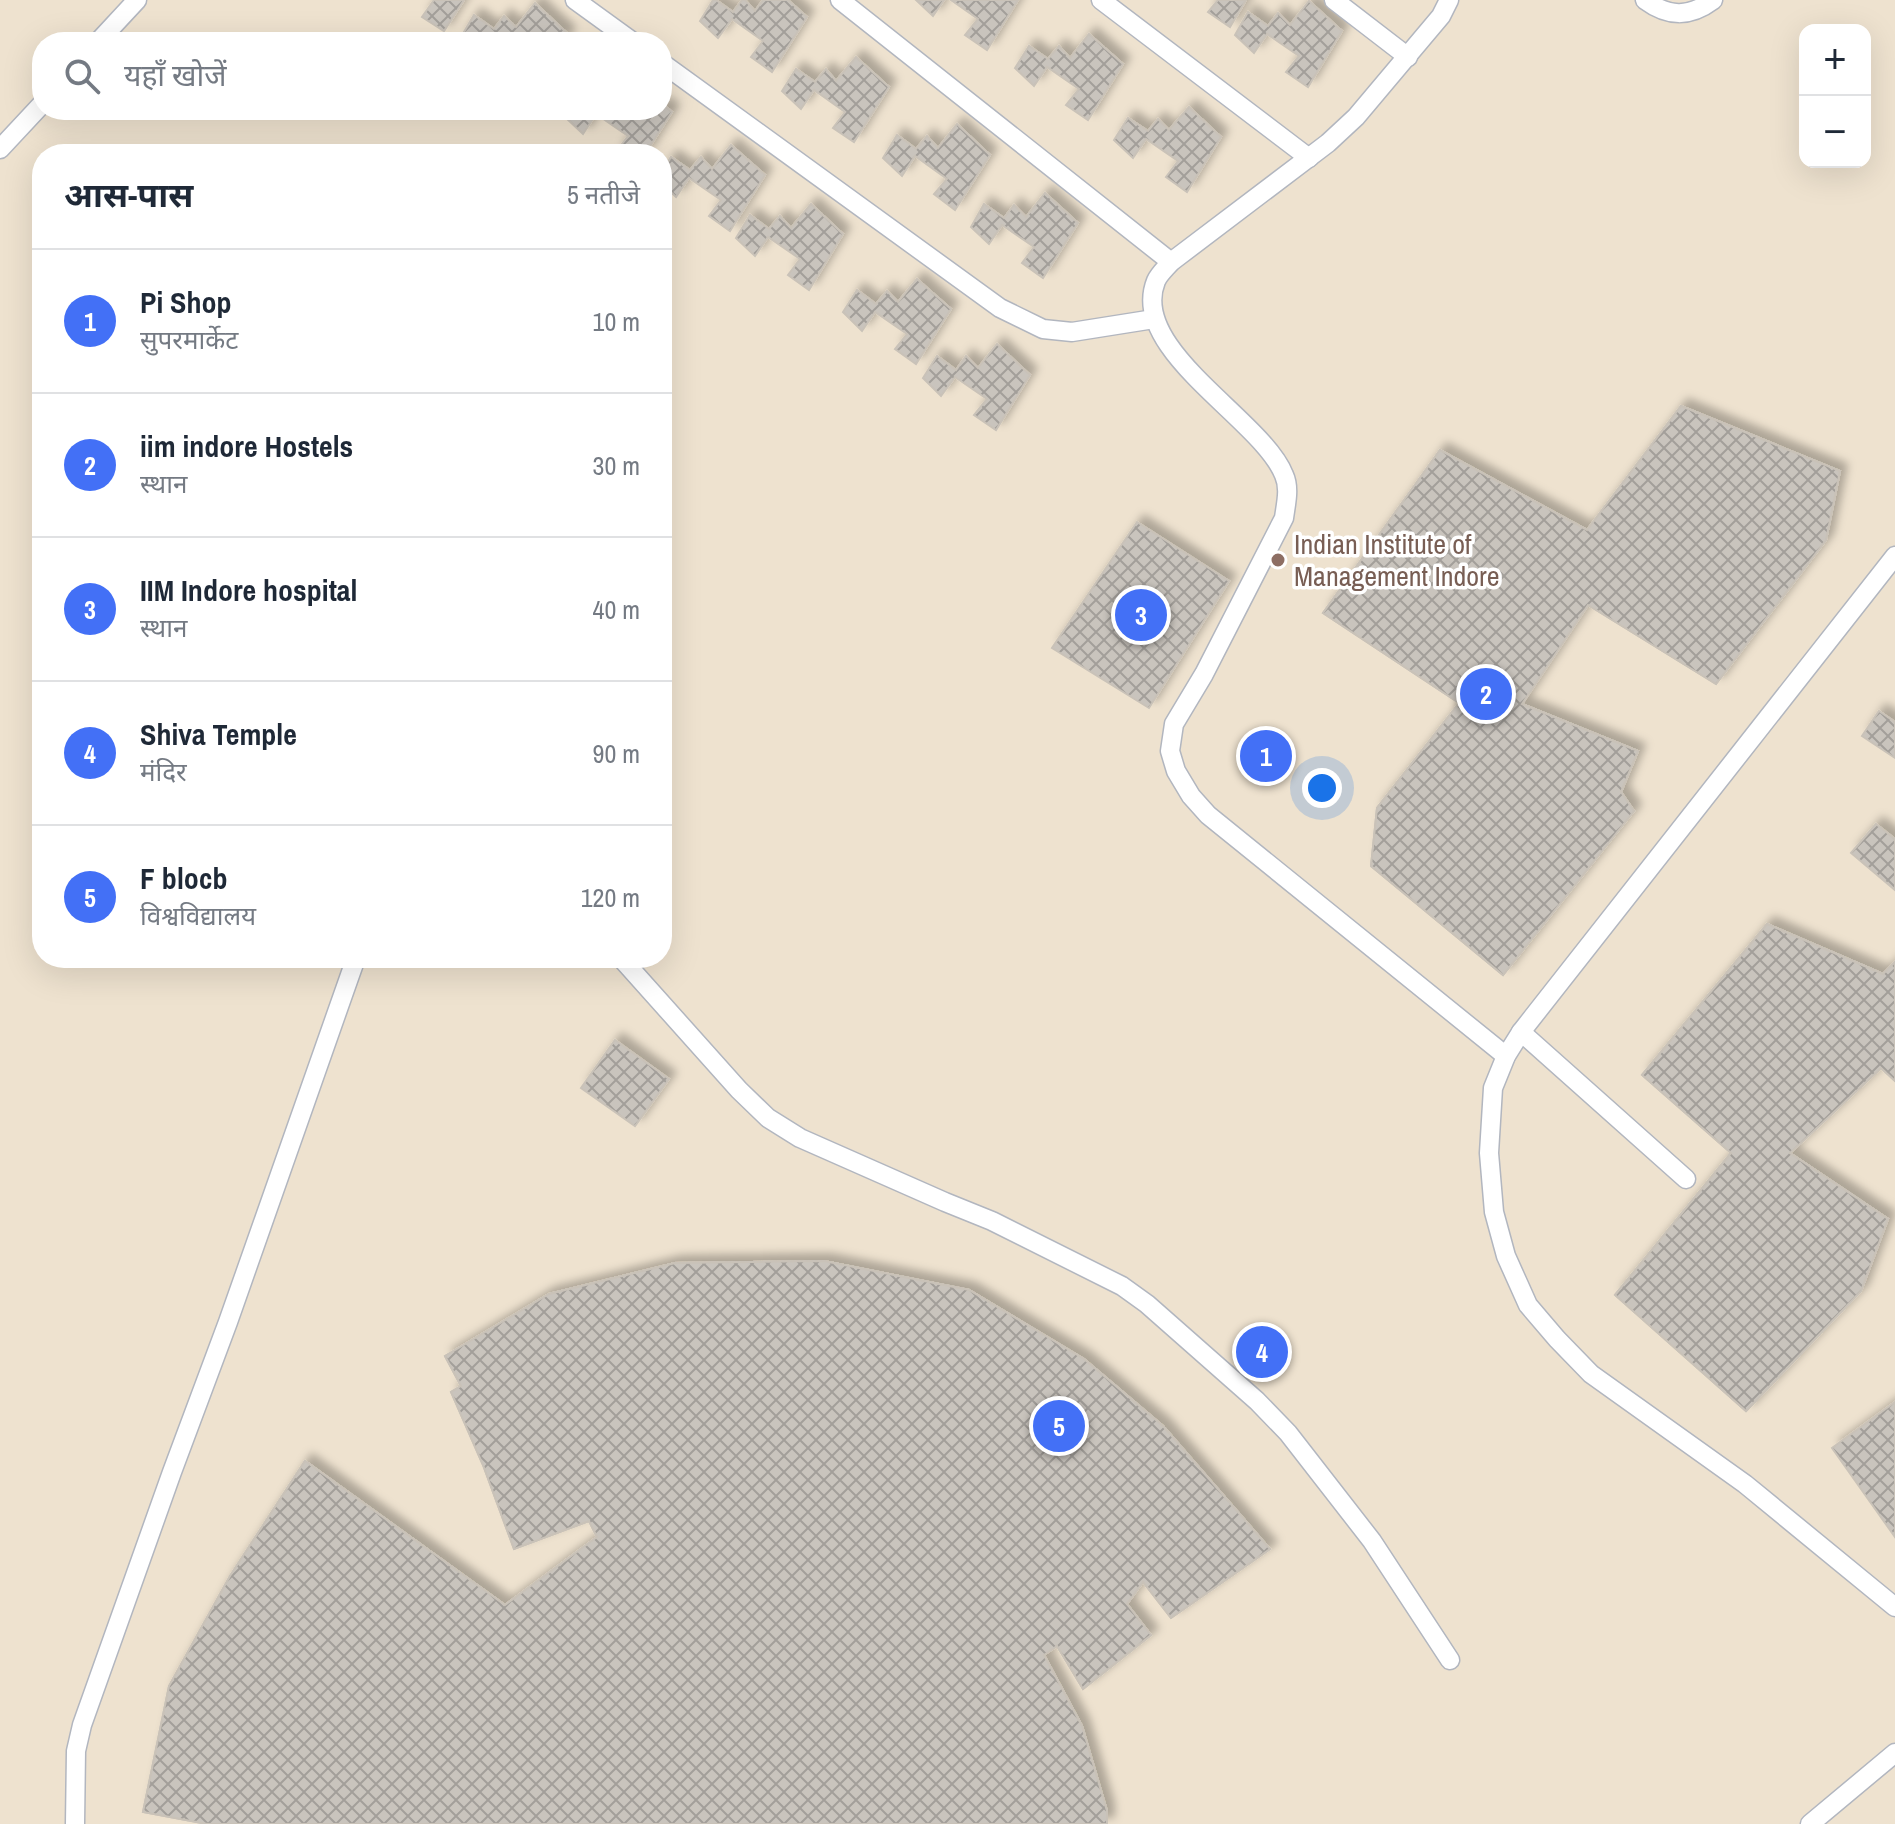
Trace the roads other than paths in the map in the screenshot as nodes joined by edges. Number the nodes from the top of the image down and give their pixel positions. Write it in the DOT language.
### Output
graph roads {
  1 [pos="137,0"];
  2 [pos="575,0"];
  3 [pos="840,0"];
  4 [pos="1101,0"];
  5 [pos="1334,0"];
  6 [pos="1449,0"];
  7 [pos="1645,0"];
  8 [pos="1713,0"];
  9 [pos="107,32"];
  10 [pos="619,32"];
  11 [pos="1408,57"];
  12 [pos="672,70"];
  13 [pos="32,115"];
  14 [pos="0,149"];
  15 [pos="1309,158"];
  16 [pos="1171,262"];
  17 [pos="1154,319"];
  18 [pos="1895,556"];
  19 [pos="352,968"];
  20 [pos="630,968"];
  21 [pos="1521,1032"];
  22 [pos="1506,1056"];
  23 [pos="1686,1179"];
  24 [pos="1895,1607"];
  25 [pos="1450,1660"];
  26 [pos="1895,1753"];
  27 [pos="75,1824"];
  28 [pos="1810,1824"];
  1 -- 9 [label="lane"];
  2 -- 10 [label="lane"];
  3 -- 16 [label="lane"];
  4 -- 15 [label="lane"];
  5 -- 11 [label="lane"];
  6 -- 11 [label="lane"];
  7 -- 8 [label="lane"];
  11 -- 15 [label="lane"];
  12 -- 17 [label="lane"];
  13 -- 14 [label="lane"];
  15 -- 16 [label="lane"];
  16 -- 17 [label="lane"];
  17 -- 22 [label="lane"];
  18 -- 21 [label="lane"];
  19 -- 27 [label="lane"];
  20 -- 25 [label="lane"];
  21 -- 22 [label="lane"];
  21 -- 23 [label="lane"];
  22 -- 24 [label="lane"];
  26 -- 28 [label="lane"];
}
